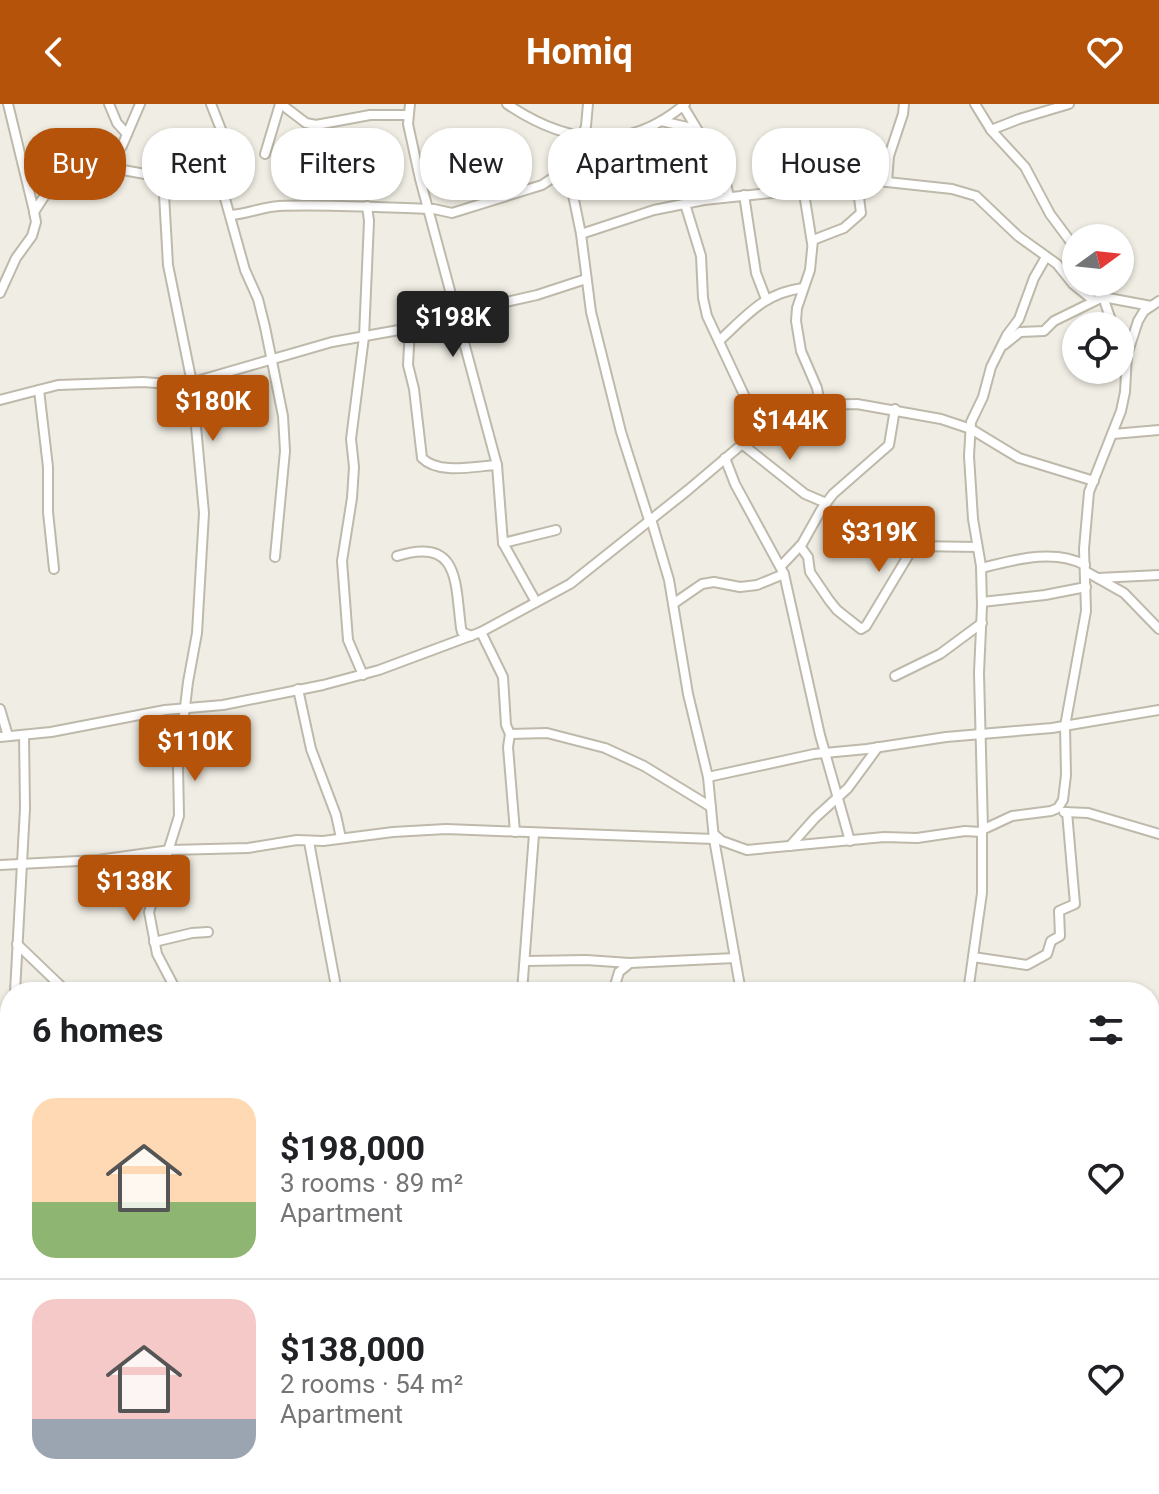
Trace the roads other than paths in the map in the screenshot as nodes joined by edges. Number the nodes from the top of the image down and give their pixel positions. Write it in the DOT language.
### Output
graph roads {
  1 [pos="8,104"];
  2 [pos="109,104"];
  3 [pos="140,104"];
  4 [pos="211,104"];
  5 [pos="281,104"];
  6 [pos="410,104"];
  7 [pos="507,104"];
  8 [pos="588,104"];
  9 [pos="904,104"];
  10 [pos="975,104"];
  11 [pos="1069,104"];
  12 [pos="684,105"];
  13 [pos="407,115"];
  14 [pos="661,121"];
  15 [pos="220,128"];
  16 [pos="559,128"];
  17 [pos="584,128"];
  18 [pos="643,128"];
  19 [pos="692,128"];
  20 [pos="696,128"];
  21 [pos="991,130"];
  22 [pos="127,134"];
  23 [pos="265,154"];
  24 [pos="889,156"];
  25 [pos="548,181"];
  26 [pos="889,182"];
  27 [pos="752,194"];
  28 [pos="744,195"];
  29 [pos="736,196"];
  30 [pos="42,200"];
  31 [pos="164,200"];
  32 [pos="226,200"];
  33 [pos="575,200"];
  34 [pos="710,200"];
  35 [pos="805,200"];
  36 [pos="860,200"];
  37 [pos="685,204"];
  38 [pos="367,206"];
  39 [pos="428,209"];
  40 [pos="34,212"];
  41 [pos="231,215"];
  42 [pos="1062,230"];
  43 [pos="581,234"];
  44 [pos="812,243"];
  45 [pos="1046,257"];
  46 [pos="586,279"];
  47 [pos="803,288"];
  48 [pos="0,293"];
  49 [pos="1097,296"];
  50 [pos="766,299"];
  51 [pos="1098,299"];
  52 [pos="1155,303"];
  53 [pos="1105,312"];
  54 [pos="457,315"];
  55 [pos="410,328"];
  56 [pos="1134,333"];
  57 [pos="364,337"];
  58 [pos="719,341"];
  59 [pos="1000,348"];
  60 [pos="272,358"];
  61 [pos="192,383"];
  62 [pos="1125,384"];
  63 [pos="39,390"];
  64 [pos="0,400"];
  65 [pos="820,404"];
  66 [pos="895,409"];
  67 [pos="760,429"];
  68 [pos="971,429"];
  69 [pos="1159,430"];
  70 [pos="1113,434"];
  71 [pos="742,444"];
  72 [pos="725,458"];
  73 [pos="497,465"];
  74 [pos="1094,481"];
  75 [pos="826,503"];
  76 [pos="650,520"];
  77 [pos="556,530"];
  78 [pos="503,543"];
  79 [pos="800,546"];
  80 [pos="977,547"];
  81 [pos="397,556"];
  82 [pos="275,557"];
  83 [pos="981,568"];
  84 [pos="1085,568"];
  85 [pos="54,569"];
  86 [pos="783,570"];
  87 [pos="1159,575"];
  88 [pos="1097,578"];
  89 [pos="1086,587"];
  90 [pos="536,602"];
  91 [pos="982,602"];
  92 [pos="673,604"];
  93 [pos="982,623"];
  94 [pos="1159,629"];
  95 [pos="481,632"];
  96 [pos="471,636"];
  97 [pos="363,675"];
  98 [pos="895,676"];
  99 [pos="298,689"];
  100 [pos="0,709"];
  101 [pos="185,709"];
  102 [pos="1159,710"];
  103 [pos="1065,726"];
  104 [pos="980,733"];
  105 [pos="510,734"];
  106 [pos="24,735"];
  107 [pos="4,737"];
  108 [pos="878,747"];
  109 [pos="827,753"];
  110 [pos="708,777"];
  111 [pos="839,796"];
  112 [pos="711,807"];
  113 [pos="1051,811"];
  114 [pos="1067,812"];
  115 [pos="982,830"];
  116 [pos="515,832"];
  117 [pos="534,834"];
  118 [pos="1159,834"];
  119 [pos="714,837"];
  120 [pos="341,838"];
  121 [pos="850,841"];
  122 [pos="309,842"];
  123 [pos="789,847"];
  124 [pos="170,850"];
  125 [pos="21,863"];
  126 [pos="0,865"];
  127 [pos="208,932"];
  128 [pos="154,942"];
  129 [pos="17,944"];
  130 [pos="973,957"];
  131 [pos="735,958"];
  132 [pos="525,961"];
  133 [pos="630,963"];
  134 [pos="15,982"];
  135 [pos="57,982"];
  136 [pos="171,982"];
  137 [pos="335,982"];
  138 [pos="523,982"];
  139 [pos="616,982"];
  140 [pos="739,982"];
  141 [pos="969,982"];
  1 -- 40 [label="street"];
  2 -- 22 [label="street"];
  3 -- 22 [label="street"];
  4 -- 15 [label="street"];
  5 -- 13 [label="street"];
  5 -- 23 [label="street"];
  6 -- 13 [label="street"];
  7 -- 16 [label="street"];
  8 -- 17 [label="street"];
  9 -- 24 [label="street"];
  10 -- 21 [label="street"];
  11 -- 21 [label="street"];
  12 -- 14 [label="street"];
  12 -- 20 [label="street"];
  13 -- 39 [label="street"];
  14 -- 18 [label="street"];
  14 -- 19 [label="street"];
  21 -- 42 [label="street"];
  25 -- 39 [label="street"];
  26 -- 45 [label="street"];
  27 -- 28 [label="street"];
  28 -- 29 [label="street"];
  28 -- 50 [label="street"];
  30 -- 40 [label="street"];
  31 -- 61 [label="street"];
  32 -- 41 [label="street"];
  33 -- 43 [label="street"];
  34 -- 37 [label="street"];
  35 -- 44 [label="street"];
  36 -- 44 [label="street"];
  37 -- 43 [label="street"];
  37 -- 58 [label="street"];
  38 -- 39 [label="street"];
  38 -- 41 [label="street"];
  38 -- 57 [label="street"];
  39 -- 54 [label="street"];
  40 -- 48 [label="street"];
  41 -- 60 [label="street"];
  43 -- 46 [label="street"];
  44 -- 47 [label="street"];
  45 -- 51 [label="street"];
  45 -- 59 [label="street"];
  46 -- 54 [label="street"];
  46 -- 76 [label="street"];
  47 -- 50 [label="street"];
  47 -- 65 [label="street"];
  49 -- 51 [label="street"];
  50 -- 58 [label="street"];
  51 -- 52 [label="street"];
  51 -- 53 [label="street"];
  51 -- 59 [label="street"];
  52 -- 56 [label="street"];
  54 -- 55 [label="street"];
  54 -- 73 [label="street"];
  55 -- 57 [label="street"];
  55 -- 73 [label="street"];
  57 -- 60 [label="street"];
  57 -- 97 [label="street"];
  58 -- 67 [label="street"];
  59 -- 68 [label="street"];
  60 -- 61 [label="street"];
  60 -- 82 [label="street"];
  61 -- 63 [label="street"];
  61 -- 101 [label="street"];
  62 -- 70 [label="street"];
  63 -- 64 [label="street"];
  63 -- 85 [label="street"];
  65 -- 66 [label="street"];
  65 -- 67 [label="street"];
  66 -- 68 [label="street"];
  66 -- 75 [label="street"];
  67 -- 71 [label="street"];
  68 -- 74 [label="street"];
  68 -- 80 [label="street"];
  69 -- 70 [label="street"];
  70 -- 74 [label="street"];
  71 -- 72 [label="street"];
  71 -- 75 [label="street"];
  72 -- 76 [label="street"];
  72 -- 86 [label="street"];
  73 -- 78 [label="street"];
  74 -- 84 [label="street"];
  75 -- 79 [label="street"];
  76 -- 90 [label="street"];
  76 -- 92 [label="street"];
  77 -- 78 [label="street"];
  78 -- 90 [label="street"];
  79 -- 80 [label="street"];
  79 -- 86 [label="street"];
  80 -- 83 [label="street"];
  81 -- 96 [label="street"];
  83 -- 84 [label="street"];
  83 -- 91 [label="street"];
  84 -- 88 [label="street"];
  84 -- 89 [label="street"];
  86 -- 92 [label="street"];
  86 -- 109 [label="street"];
  87 -- 88 [label="street"];
  88 -- 94 [label="street"];
  89 -- 91 [label="street"];
  89 -- 103 [label="street"];
  90 -- 95 [label="street"];
  91 -- 93 [label="street"];
  92 -- 110 [label="street"];
  93 -- 98 [label="street"];
  93 -- 104 [label="street"];
  95 -- 96 [label="street"];
  95 -- 105 [label="street"];
  96 -- 97 [label="street"];
  97 -- 99 [label="street"];
  99 -- 101 [label="street"];
  99 -- 120 [label="street"];
  100 -- 107 [label="street"];
  101 -- 106 [label="street"];
  101 -- 124 [label="street"];
  102 -- 103 [label="street"];
  103 -- 104 [label="street"];
  103 -- 113 [label="street"];
  104 -- 108 [label="street"];
  104 -- 115 [label="street"];
  105 -- 112 [label="street"];
  105 -- 116 [label="street"];
  106 -- 107 [label="street"];
  106 -- 125 [label="street"];
  108 -- 109 [label="street"];
  108 -- 111 [label="street"];
  109 -- 110 [label="street"];
  109 -- 111 [label="street"];
  110 -- 112 [label="street"];
  111 -- 121 [label="street"];
  111 -- 123 [label="street"];
  112 -- 119 [label="street"];
  113 -- 114 [label="street"];
  113 -- 115 [label="street"];
  114 -- 118 [label="street"];
  114 -- 130 [label="street"];
  115 -- 121 [label="street"];
  115 -- 130 [label="street"];
  116 -- 117 [label="street"];
  116 -- 120 [label="street"];
  117 -- 119 [label="street"];
  117 -- 132 [label="street"];
  119 -- 123 [label="street"];
  119 -- 131 [label="street"];
  120 -- 122 [label="street"];
  121 -- 123 [label="street"];
  122 -- 124 [label="street"];
  122 -- 137 [label="street"];
  124 -- 125 [label="street"];
  124 -- 128 [label="street"];
  125 -- 126 [label="street"];
  125 -- 129 [label="street"];
  127 -- 128 [label="street"];
  128 -- 136 [label="street"];
  129 -- 134 [label="street"];
  129 -- 135 [label="street"];
  130 -- 141 [label="street"];
  131 -- 133 [label="street"];
  131 -- 140 [label="street"];
  132 -- 133 [label="street"];
  132 -- 138 [label="street"];
  133 -- 139 [label="street"];
}
